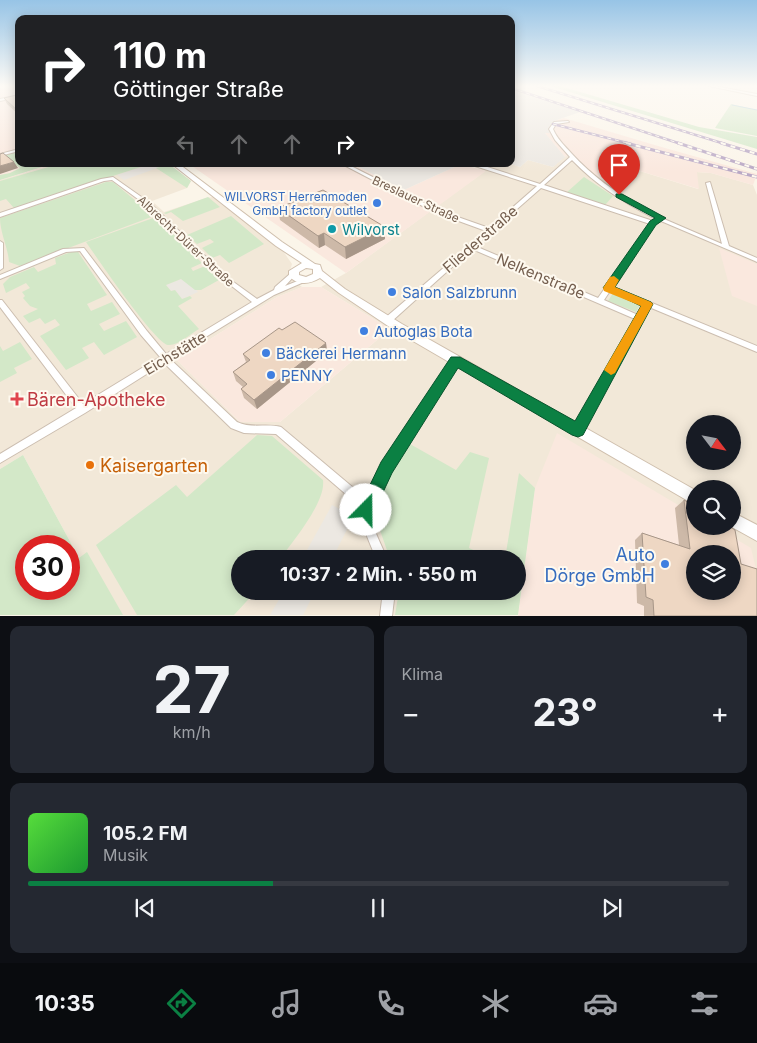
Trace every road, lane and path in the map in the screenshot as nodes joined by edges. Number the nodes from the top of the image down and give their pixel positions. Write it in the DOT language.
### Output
graph roads {
  1 [pos="567,122"];
  2 [pos="15,151"];
  3 [pos="0,155"];
  4 [pos="572,158"];
  5 [pos="179,167"];
  6 [pos="350,167"];
  7 [pos="483,167"];
  8 [pos="708,183"];
  9 [pos="539,186"];
  10 [pos="0,215"];
  11 [pos="662,218"];
  12 [pos="653,223"];
  13 [pos="488,230"];
  14 [pos="0,243"];
  15 [pos="278,244"];
  16 [pos="470,246"];
  17 [pos="726,247"];
  18 [pos="757,260"];
  19 [pos="312,265"];
  20 [pos="0,268"];
  21 [pos="294,272"];
  22 [pos="319,273"];
  23 [pos="0,277"];
  24 [pos="307,280"];
  25 [pos="608,288"];
  26 [pos="342,291"];
  27 [pos="272,294"];
  28 [pos="600,301"];
  29 [pos="0,302"];
  30 [pos="257,304"];
  31 [pos="647,304"];
  32 [pos="639,318"];
  33 [pos="388,320"];
  34 [pos="757,349"];
  35 [pos="165,358"];
  36 [pos="456,360"];
  37 [pos="82,410"];
  38 [pos="578,430"];
  39 [pos="0,459"];
  40 [pos="686,493"];
  41 [pos="369,501"];
  42 [pos="741,524"];
  43 [pos="757,533"];
  44 [pos="379,550"];
  45 [pos="388,600"];
  46 [pos="386,616"];
  1 -- 4 [label="street"];
  2 -- 3 [label="street"];
  4 -- 9 [label="street, Fliederstraße"];
  4 -- 11 [label="street"];
  5 -- 15 [label="main road"];
  6 -- 13 [label="street, Breslauer Straße"];
  7 -- 9 [label="street"];
  8 -- 17 [label="street"];
  9 -- 12 [label="street"];
  9 -- 13 [label="street, Fliederstraße"];
  10 -- 30 [label="street, Albrecht-Dürer-Straße"];
  11 -- 12 [label="street"];
  11 -- 17 [label="street"];
  12 -- 25 [label="street"];
  13 -- 16 [label="street, Fliederstraße"];
  14 -- 20 [label="street"];
  15 -- 19 [label="main road"];
  15 -- 21 [label="main road"];
  16 -- 28 [label="street, Nelkenstraße"];
  16 -- 33 [label="street, Fliederstraße"];
  17 -- 18 [label="street"];
  19 -- 21 [label="main road"];
  19 -- 22 [label="main road"];
  21 -- 24 [label="main road"];
  21 -- 27 [label="street, Eichstätte"];
  22 -- 24 [label="main road"];
  22 -- 26 [label="main road"];
  23 -- 35 [label="street"];
  24 -- 26 [label="main road"];
  24 -- 27 [label="street, Eichstätte"];
  25 -- 28 [label="street"];
  25 -- 31 [label="street"];
  26 -- 33 [label="main road"];
  27 -- 30 [label="street, Eichstätte"];
  28 -- 32 [label="street, Nelkenstraße"];
  29 -- 37 [label="street"];
  30 -- 35 [label="street, Eichstätte"];
  31 -- 32 [label="street"];
  31 -- 34 [label="street"];
  32 -- 38 [label="street"];
  33 -- 36 [label="main road"];
  35 -- 37 [label="street, Eichstätte"];
  35 -- 41 [label="street"];
  36 -- 38 [label="main road"];
  36 -- 41 [label="street"];
  37 -- 39 [label="street, Eichstätte"];
  38 -- 40 [label="main road"];
  41 -- 44 [label="street"];
  42 -- 43 [label="main road"];
  45 -- 46 [label="street"];
}
